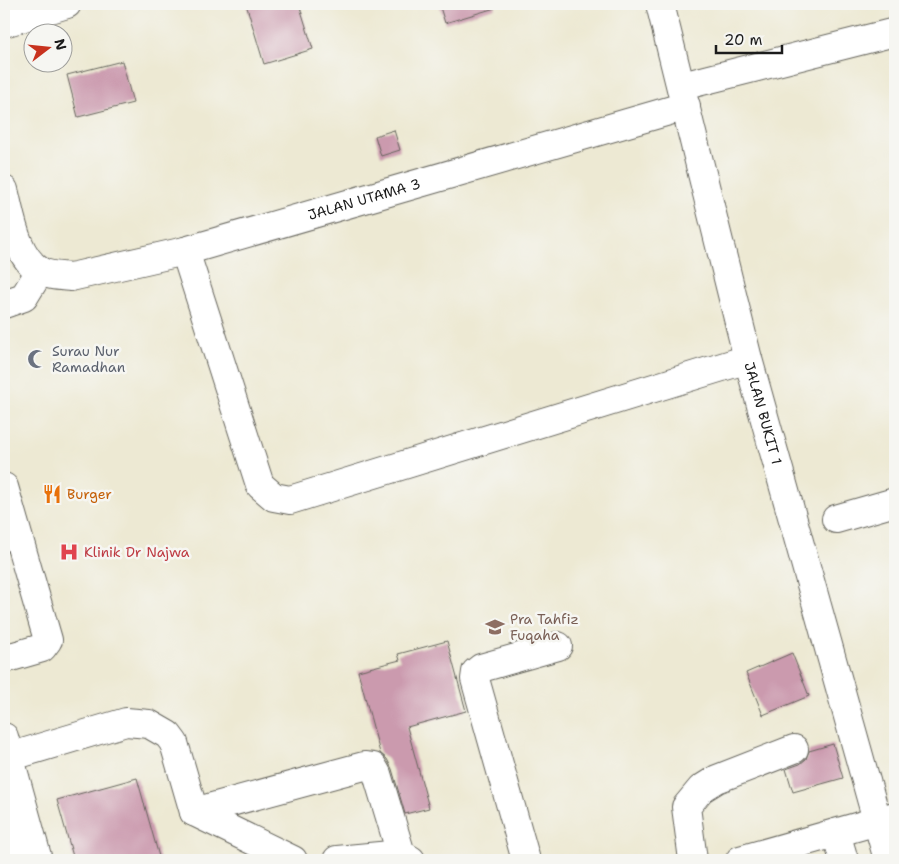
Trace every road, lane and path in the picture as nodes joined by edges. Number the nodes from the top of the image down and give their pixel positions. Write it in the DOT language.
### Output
graph roads {
  1 [pos="67,4"];
  2 [pos="660,4"];
  3 [pos="4,23"];
  4 [pos="895,32"];
  5 [pos="684,96"];
  6 [pos="4,190"];
  7 [pos="185,251"];
  8 [pos="40,270"];
  9 [pos="4,304"];
  10 [pos="748,359"];
  11 [pos="4,487"];
  12 [pos="895,502"];
  13 [pos="836,519"];
  14 [pos="558,646"];
  15 [pos="4,659"];
  16 [pos="6,747"];
  17 [pos="794,749"];
  18 [pos="194,812"];
  19 [pos="886,818"];
  20 [pos="4,823"];
  21 [pos="836,833"];
  22 [pos="787,854"];
  23 [pos="884,856"];
  24 [pos="406,857"];
  25 [pos="19,860"];
  26 [pos="293,860"];
  27 [pos="338,860"];
  28 [pos="526,860"];
  29 [pos="694,860"];
  30 [pos="740,860"];
  31 [pos="844,860"];
  1 -- 3 [label="street"];
  2 -- 5 [label="street, JALAN BUKIT 1"];
  4 -- 5 [label="street, JALAN UTAMA 3"];
  5 -- 7 [label="street, JALAN UTAMA 3"];
  5 -- 10 [label="street, JALAN BUKIT 1"];
  6 -- 8 [label="street"];
  7 -- 8 [label="street, JALAN UTAMA 3"];
  7 -- 10 [label="street"];
  8 -- 9 [label="street"];
  10 -- 19 [label="street, JALAN BUKIT 1"];
  11 -- 15 [label="street"];
  12 -- 13 [label="street"];
  14 -- 28 [label="street"];
  16 -- 18 [label="street"];
  16 -- 25 [label="street"];
  17 -- 29 [label="street"];
  18 -- 24 [label="street"];
  18 -- 26 [label="street"];
  19 -- 21 [label="street"];
  19 -- 23 [label="street, JALAN BUKIT 1"];
  20 -- 25 [label="street"];
  21 -- 22 [label="street"];
  21 -- 31 [label="street"];
  22 -- 30 [label="street"];
  24 -- 27 [label="street"];
}
